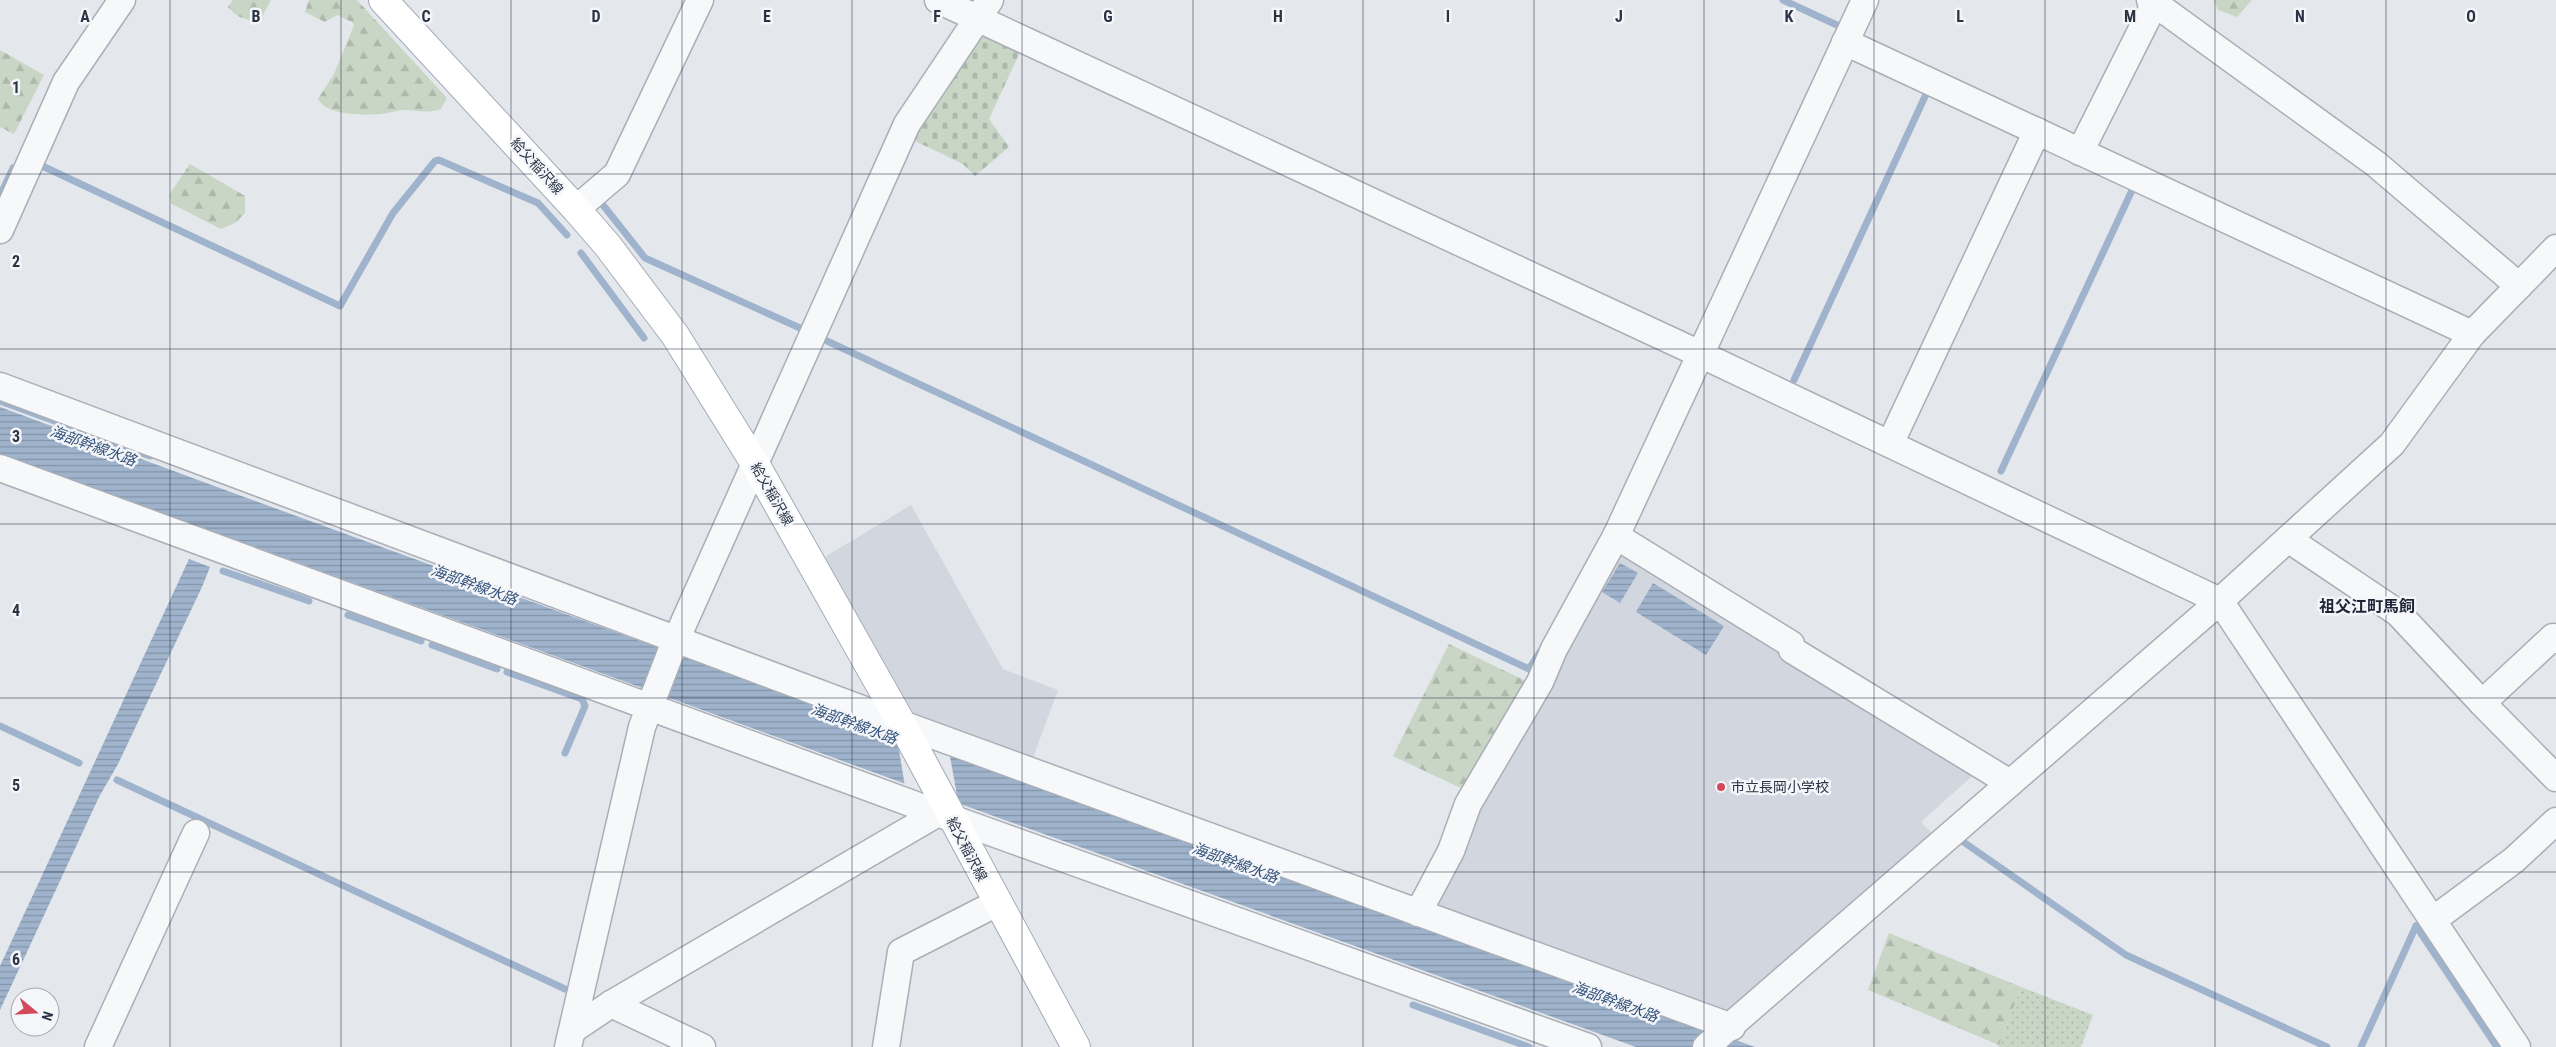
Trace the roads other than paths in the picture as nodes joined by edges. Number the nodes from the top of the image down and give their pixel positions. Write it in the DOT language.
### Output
graph roads {
  1 [pos="122,0"];
  2 [pos="383,0"];
  3 [pos="700,0"];
  4 [pos="938,0"];
  5 [pos="1864,0"];
  6 [pos="2156,2"];
  7 [pos="984,9"];
  8 [pos="1845,42"];
  9 [pos="2036,131"];
  10 [pos="2080,152"];
  11 [pos="576,209"];
  12 [pos="0,230"];
  13 [pos="2556,248"];
  14 [pos="2519,286"];
  15 [pos="2472,334"];
  16 [pos="1700,354"];
  17 [pos="0,386"];
  18 [pos="1890,444"];
  19 [pos="754,462"];
  20 [pos="0,468"];
  21 [pos="1616,536"];
  22 [pos="2288,539"];
  23 [pos="2220,601"];
  24 [pos="2556,640"];
  25 [pos="674,644"];
  26 [pos="652,702"];
  27 [pos="2482,704"];
  28 [pos="904,729"];
  29 [pos="2556,778"];
  30 [pos="2010,783"];
  31 [pos="943,811"];
  32 [pos="2556,821"];
  33 [pos="196,833"];
  34 [pos="997,903"];
  35 [pos="1418,913"];
  36 [pos="2433,920"];
  37 [pos="611,1004"];
  38 [pos="1729,1028"];
  39 [pos="571,1038"];
  40 [pos="98,1047"];
  41 [pos="702,1047"];
  42 [pos="886,1047"];
  43 [pos="1076,1047"];
  44 [pos="1588,1047"];
  45 [pos="1706,1047"];
  46 [pos="2516,1047"];
  1 -- 12 [label="street"];
  2 -- 11 [label="main road, 給父稲沢線"];
  3 -- 11 [label="street"];
  4 -- 7 [label="street"];
  5 -- 8 [label="street"];
  6 -- 10 [label="street"];
  6 -- 14 [label="street"];
  7 -- 16 [label="street"];
  7 -- 19 [label="street"];
  8 -- 9 [label="street"];
  8 -- 16 [label="street"];
  9 -- 10 [label="street"];
  9 -- 18 [label="street"];
  10 -- 15 [label="street"];
  11 -- 19 [label="main road, 給父稲沢線"];
  13 -- 14 [label="street"];
  14 -- 15 [label="street"];
  15 -- 22 [label="street"];
  16 -- 18 [label="street"];
  16 -- 21 [label="street"];
  17 -- 25 [label="street"];
  18 -- 23 [label="street"];
  19 -- 25 [label="street"];
  19 -- 28 [label="main road, 給父稲沢線"];
  20 -- 26 [label="street"];
  21 -- 30 [label="street"];
  21 -- 35 [label="street"];
  22 -- 23 [label="street"];
  22 -- 27 [label="street"];
  23 -- 30 [label="street"];
  23 -- 36 [label="street"];
  24 -- 27 [label="street"];
  25 -- 26 [label="street"];
  25 -- 28 [label="street"];
  26 -- 31 [label="street"];
  26 -- 39 [label="street"];
  27 -- 29 [label="street"];
  28 -- 31 [label="main road, 給父稲沢線"];
  28 -- 35 [label="street"];
  30 -- 38 [label="street"];
  31 -- 34 [label="main road, 給父稲沢線"];
  31 -- 37 [label="street"];
  31 -- 44 [label="street"];
  32 -- 36 [label="street"];
  33 -- 40 [label="street"];
  34 -- 42 [label="street"];
  34 -- 43 [label="main road, 給父稲沢線"];
  35 -- 38 [label="street"];
  36 -- 46 [label="street"];
  37 -- 39 [label="street"];
  37 -- 41 [label="street"];
  38 -- 45 [label="street"];
}
